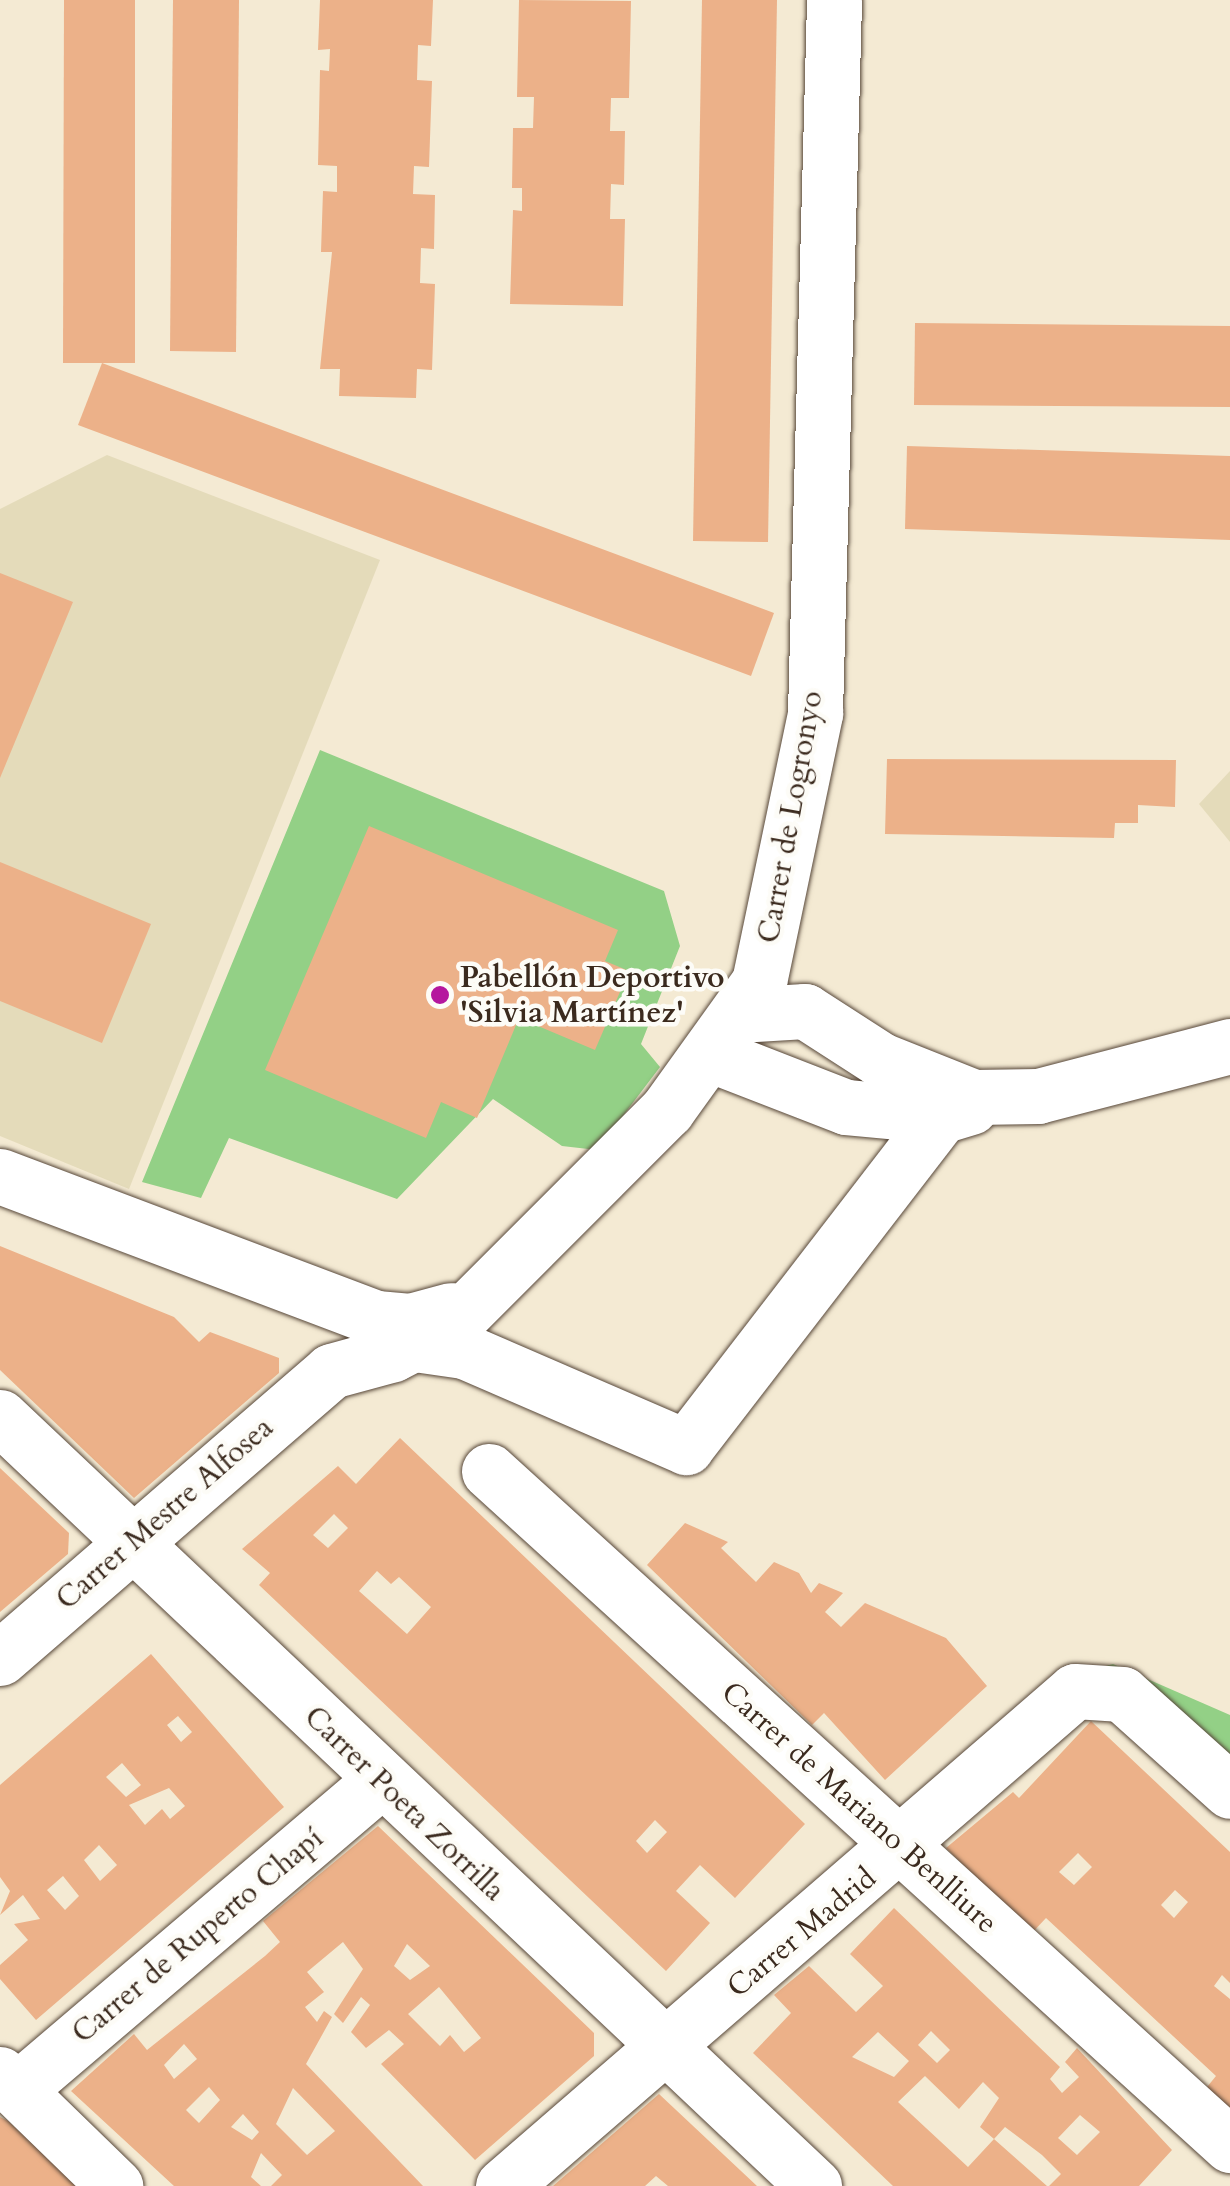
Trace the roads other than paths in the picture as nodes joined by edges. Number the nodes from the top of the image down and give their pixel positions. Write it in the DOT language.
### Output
graph roads {
  1 [pos="834,0"];
  2 [pos="774,932"];
  3 [pos="805,1011"];
  4 [pos="725,1035"];
  5 [pos="1230,1046"];
  6 [pos="957,1107"];
  7 [pos="0,1176"];
  8 [pos="302,1296"];
  9 [pos="468,1304"];
  10 [pos="415,1344"];
  11 [pos="331,1371"];
  12 [pos="0,1416"];
  13 [pos="489,1471"];
  14 [pos="133,1541"];
  15 [pos="0,1658"];
  16 [pos="378,1782"];
  17 [pos="1230,1791"];
  18 [pos="904,1848"];
  19 [pos="662,2048"];
  20 [pos="8,2082"];
  21 [pos="1230,2145"];
  22 [pos="114,2186"];
  23 [pos="503,2186"];
  24 [pos="814,2186"];
  1 -- 2 [label="street, Carrer de Logronyo"];
  2 -- 3 [label="street"];
  2 -- 4 [label="street, Carrer de Logronyo"];
  3 -- 4 [label="street"];
  3 -- 6 [label="street"];
  4 -- 6 [label="street"];
  4 -- 9 [label="street, Carrer de Logronyo"];
  5 -- 6 [label="street"];
  6 -- 10 [label="street"];
  7 -- 8 [label="street"];
  8 -- 9 [label="street"];
  8 -- 11 [label="street"];
  9 -- 10 [label="street, Carrer de Logronyo"];
  10 -- 11 [label="street, Carrer de Logronyo"];
  11 -- 14 [label="street, Carrer Mestre Alfosea"];
  12 -- 14 [label="street, Carrer Poeta Zorrilla"];
  13 -- 18 [label="street, Carrer de Mariano Benlliure"];
  14 -- 15 [label="street, Carrer Mestre Alfosea"];
  14 -- 16 [label="street, Carrer Poeta Zorrilla"];
  16 -- 19 [label="street, Carrer Poeta Zorrilla"];
  16 -- 20 [label="street, Carrer de Ruperto Chapí"];
  17 -- 18 [label="street, Carrer Madrid"];
  18 -- 19 [label="street, Carrer Madrid"];
  18 -- 21 [label="street, Carrer de Mariano Benlliure"];
  19 -- 23 [label="street, Carrer Madrid"];
  19 -- 24 [label="street, Carrer Poeta Zorrilla"];
  20 -- 22 [label="street"];
}
